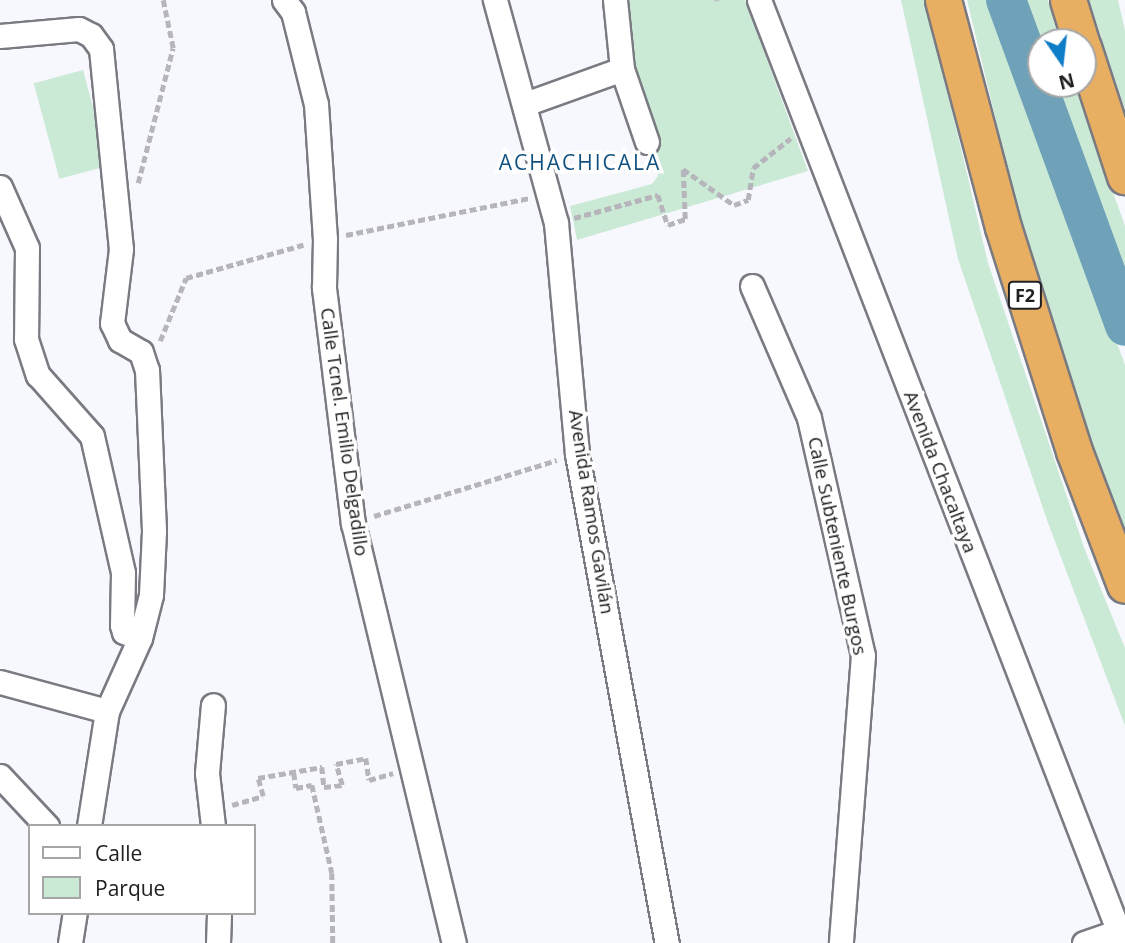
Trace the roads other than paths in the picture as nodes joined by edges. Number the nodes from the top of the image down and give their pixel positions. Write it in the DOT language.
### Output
graph roads {
  1 [pos="284,0"];
  2 [pos="495,0"];
  3 [pos="615,0"];
  4 [pos="759,0"];
  5 [pos="943,0"];
  6 [pos="1068,0"];
  7 [pos="1077,28"];
  8 [pos="0,36"];
  9 [pos="622,69"];
  10 [pos="1097,90"];
  11 [pos="525,104"];
  12 [pos="647,142"];
  13 [pos="1125,176"];
  14 [pos="0,187"];
  15 [pos="752,286"];
  16 [pos="1125,585"];
  17 [pos="139,638"];
  18 [pos="0,682"];
  19 [pos="213,705"];
  20 [pos="107,711"];
  21 [pos="0,776"];
  22 [pos="212,819"];
  23 [pos="45,824"];
  24 [pos="89,824"];
  25 [pos="75,915"];
  26 [pos="219,915"];
  27 [pos="1120,937"];
  28 [pos="70,943"];
  29 [pos="218,943"];
  30 [pos="454,943"];
  31 [pos="667,943"];
  32 [pos="841,943"];
  33 [pos="1084,943"];
  1 -- 30 [label="street, Calle Tcnel. Emilio Delgadillo"];
  2 -- 11 [label="street, Avenida Ramos Gavilán"];
  3 -- 9 [label="street"];
  4 -- 27 [label="street, Avenida Chacaltaya"];
  5 -- 16 [label="highway, F2"];
  6 -- 7 [label="highway"];
  8 -- 17 [label="street"];
  9 -- 11 [label="street"];
  9 -- 12 [label="street"];
  10 -- 13 [label="highway"];
  11 -- 31 [label="street, Avenida Ramos Gavilán"];
  14 -- 17 [label="street"];
  15 -- 32 [label="street, Calle Subteniente Burgos"];
  17 -- 20 [label="street"];
  18 -- 20 [label="street"];
  19 -- 22 [label="street"];
  20 -- 24 [label="street"];
  21 -- 23 [label="street"];
  25 -- 28 [label="street"];
  26 -- 29 [label="street"];
  27 -- 33 [label="street"];
}
